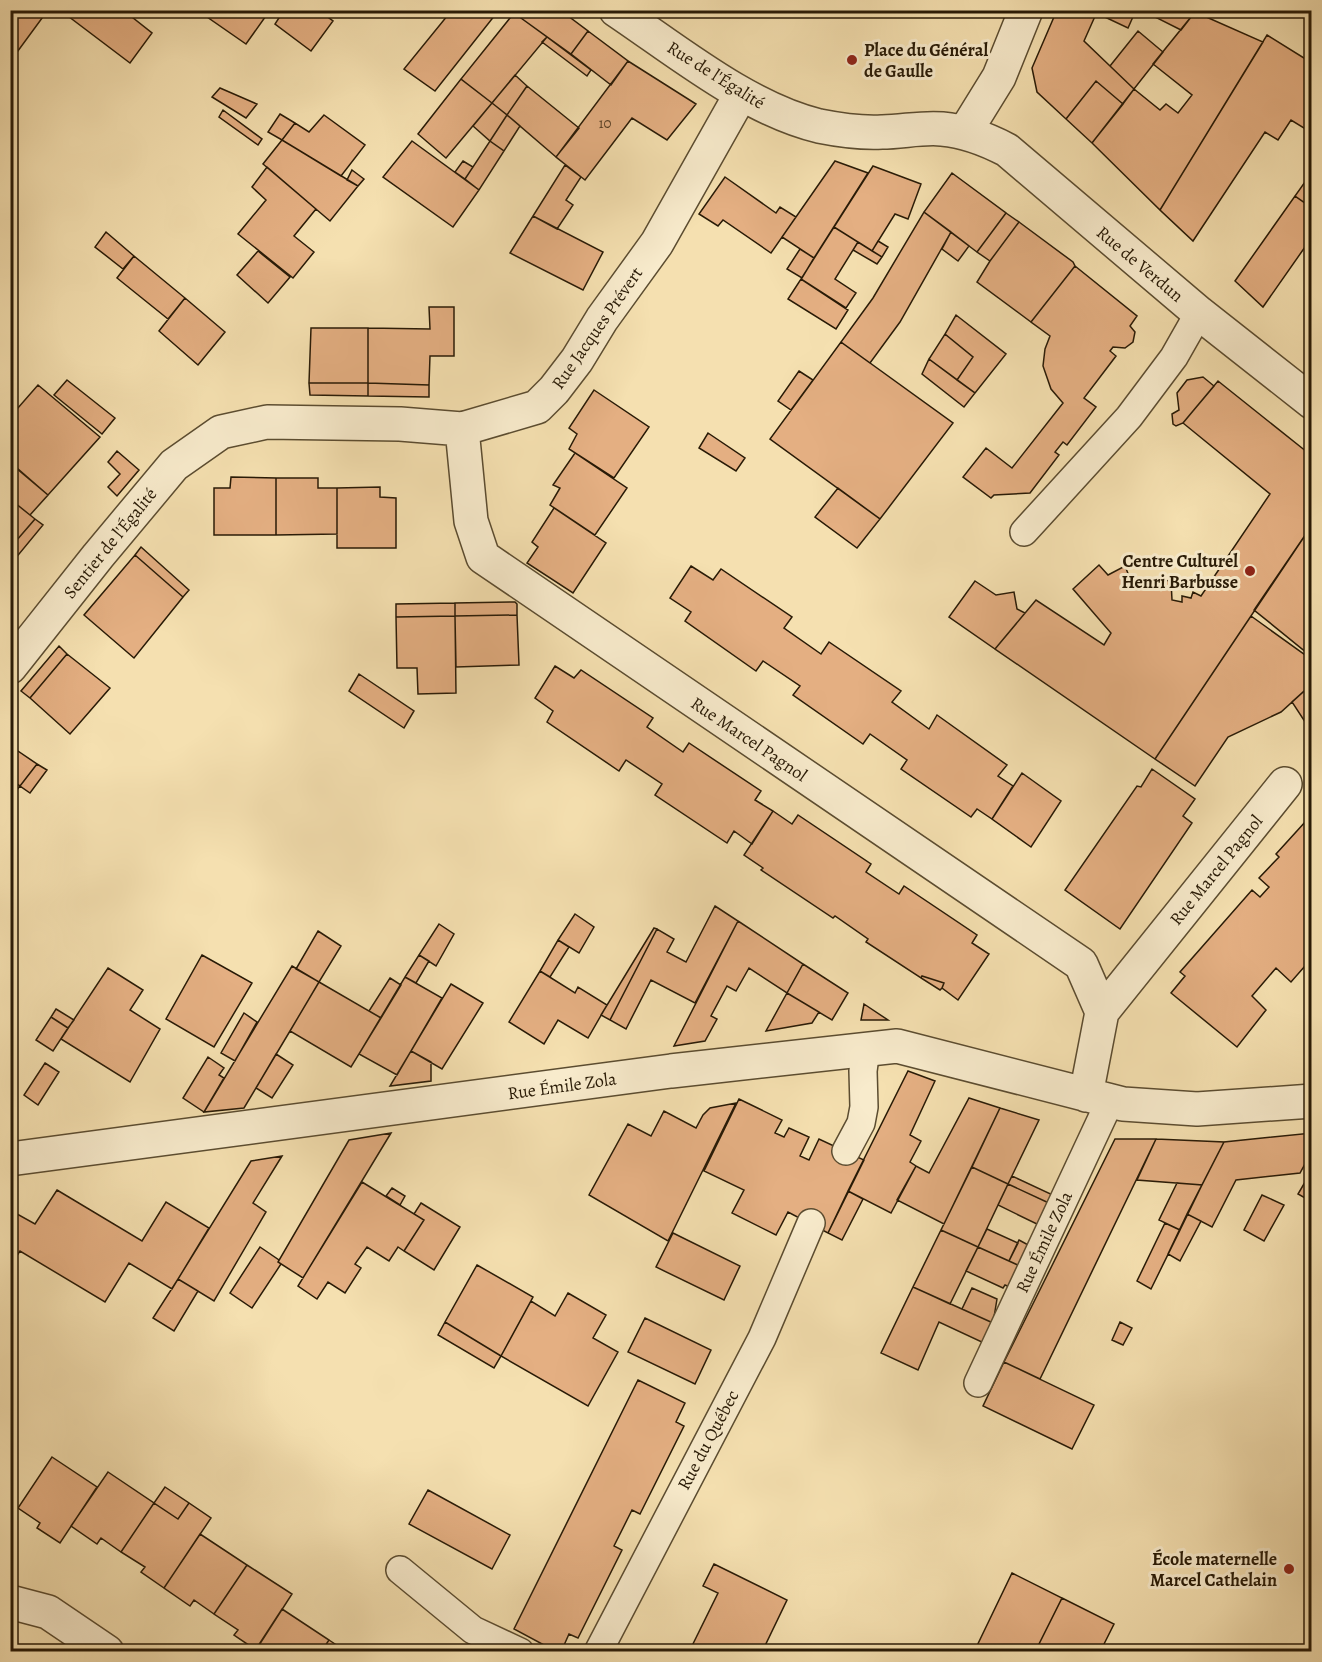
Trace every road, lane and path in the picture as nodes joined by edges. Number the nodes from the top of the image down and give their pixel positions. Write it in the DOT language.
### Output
graph roads {
  1 [pos="1026,10"];
  2 [pos="624,13"];
  3 [pos="741,94"];
  4 [pos="965,132"];
  5 [pos="1199,313"];
  6 [pos="1311,402"];
  7 [pos="462,429"];
  8 [pos="221,432"];
  9 [pos="1024,532"];
  10 [pos="10,667"];
  11 [pos="1285,784"];
  12 [pos="1102,1012"];
  13 [pos="866,1048"];
  14 [pos="1098,1098"];
  15 [pos="1311,1101"];
  16 [pos="846,1151"];
  17 [pos="10,1160"];
  18 [pos="810,1224"];
  19 [pos="978,1383"];
  20 [pos="400,1570"];
  21 [pos="10,1602"];
  22 [pos="107,1652"];
  23 [pos="520,1652"];
  24 [pos="598,1652"];
  1 -- 4 [label="street"];
  2 -- 3 [label="street, Rue de l'Égalité"];
  3 -- 4 [label="street, Rue de l'Égalité"];
  3 -- 7 [label="street, Rue Jacques Prévert"];
  4 -- 5 [label="street, Rue de Verdun"];
  5 -- 6 [label="street, Rue de Verdun"];
  5 -- 9 [label="lane"];
  7 -- 8 [label="street, Rue Jacques Prévert"];
  7 -- 12 [label="street, Rue Marcel Pagnol"];
  8 -- 10 [label="street, Sentier de l'Égalité"];
  11 -- 12 [label="street, Rue Marcel Pagnol"];
  12 -- 14 [label="street, Rue Marcel Pagnol"];
  13 -- 14 [label="street, Rue Émile Zola"];
  13 -- 16 [label="lane"];
  13 -- 17 [label="street, Rue Émile Zola"];
  14 -- 15 [label="street, Rue Émile Zola"];
  14 -- 19 [label="lane, Rue Émile Zola"];
  18 -- 24 [label="lane, Rue du Québec"];
  20 -- 23 [label="lane"];
  21 -- 22 [label="street"];
}
